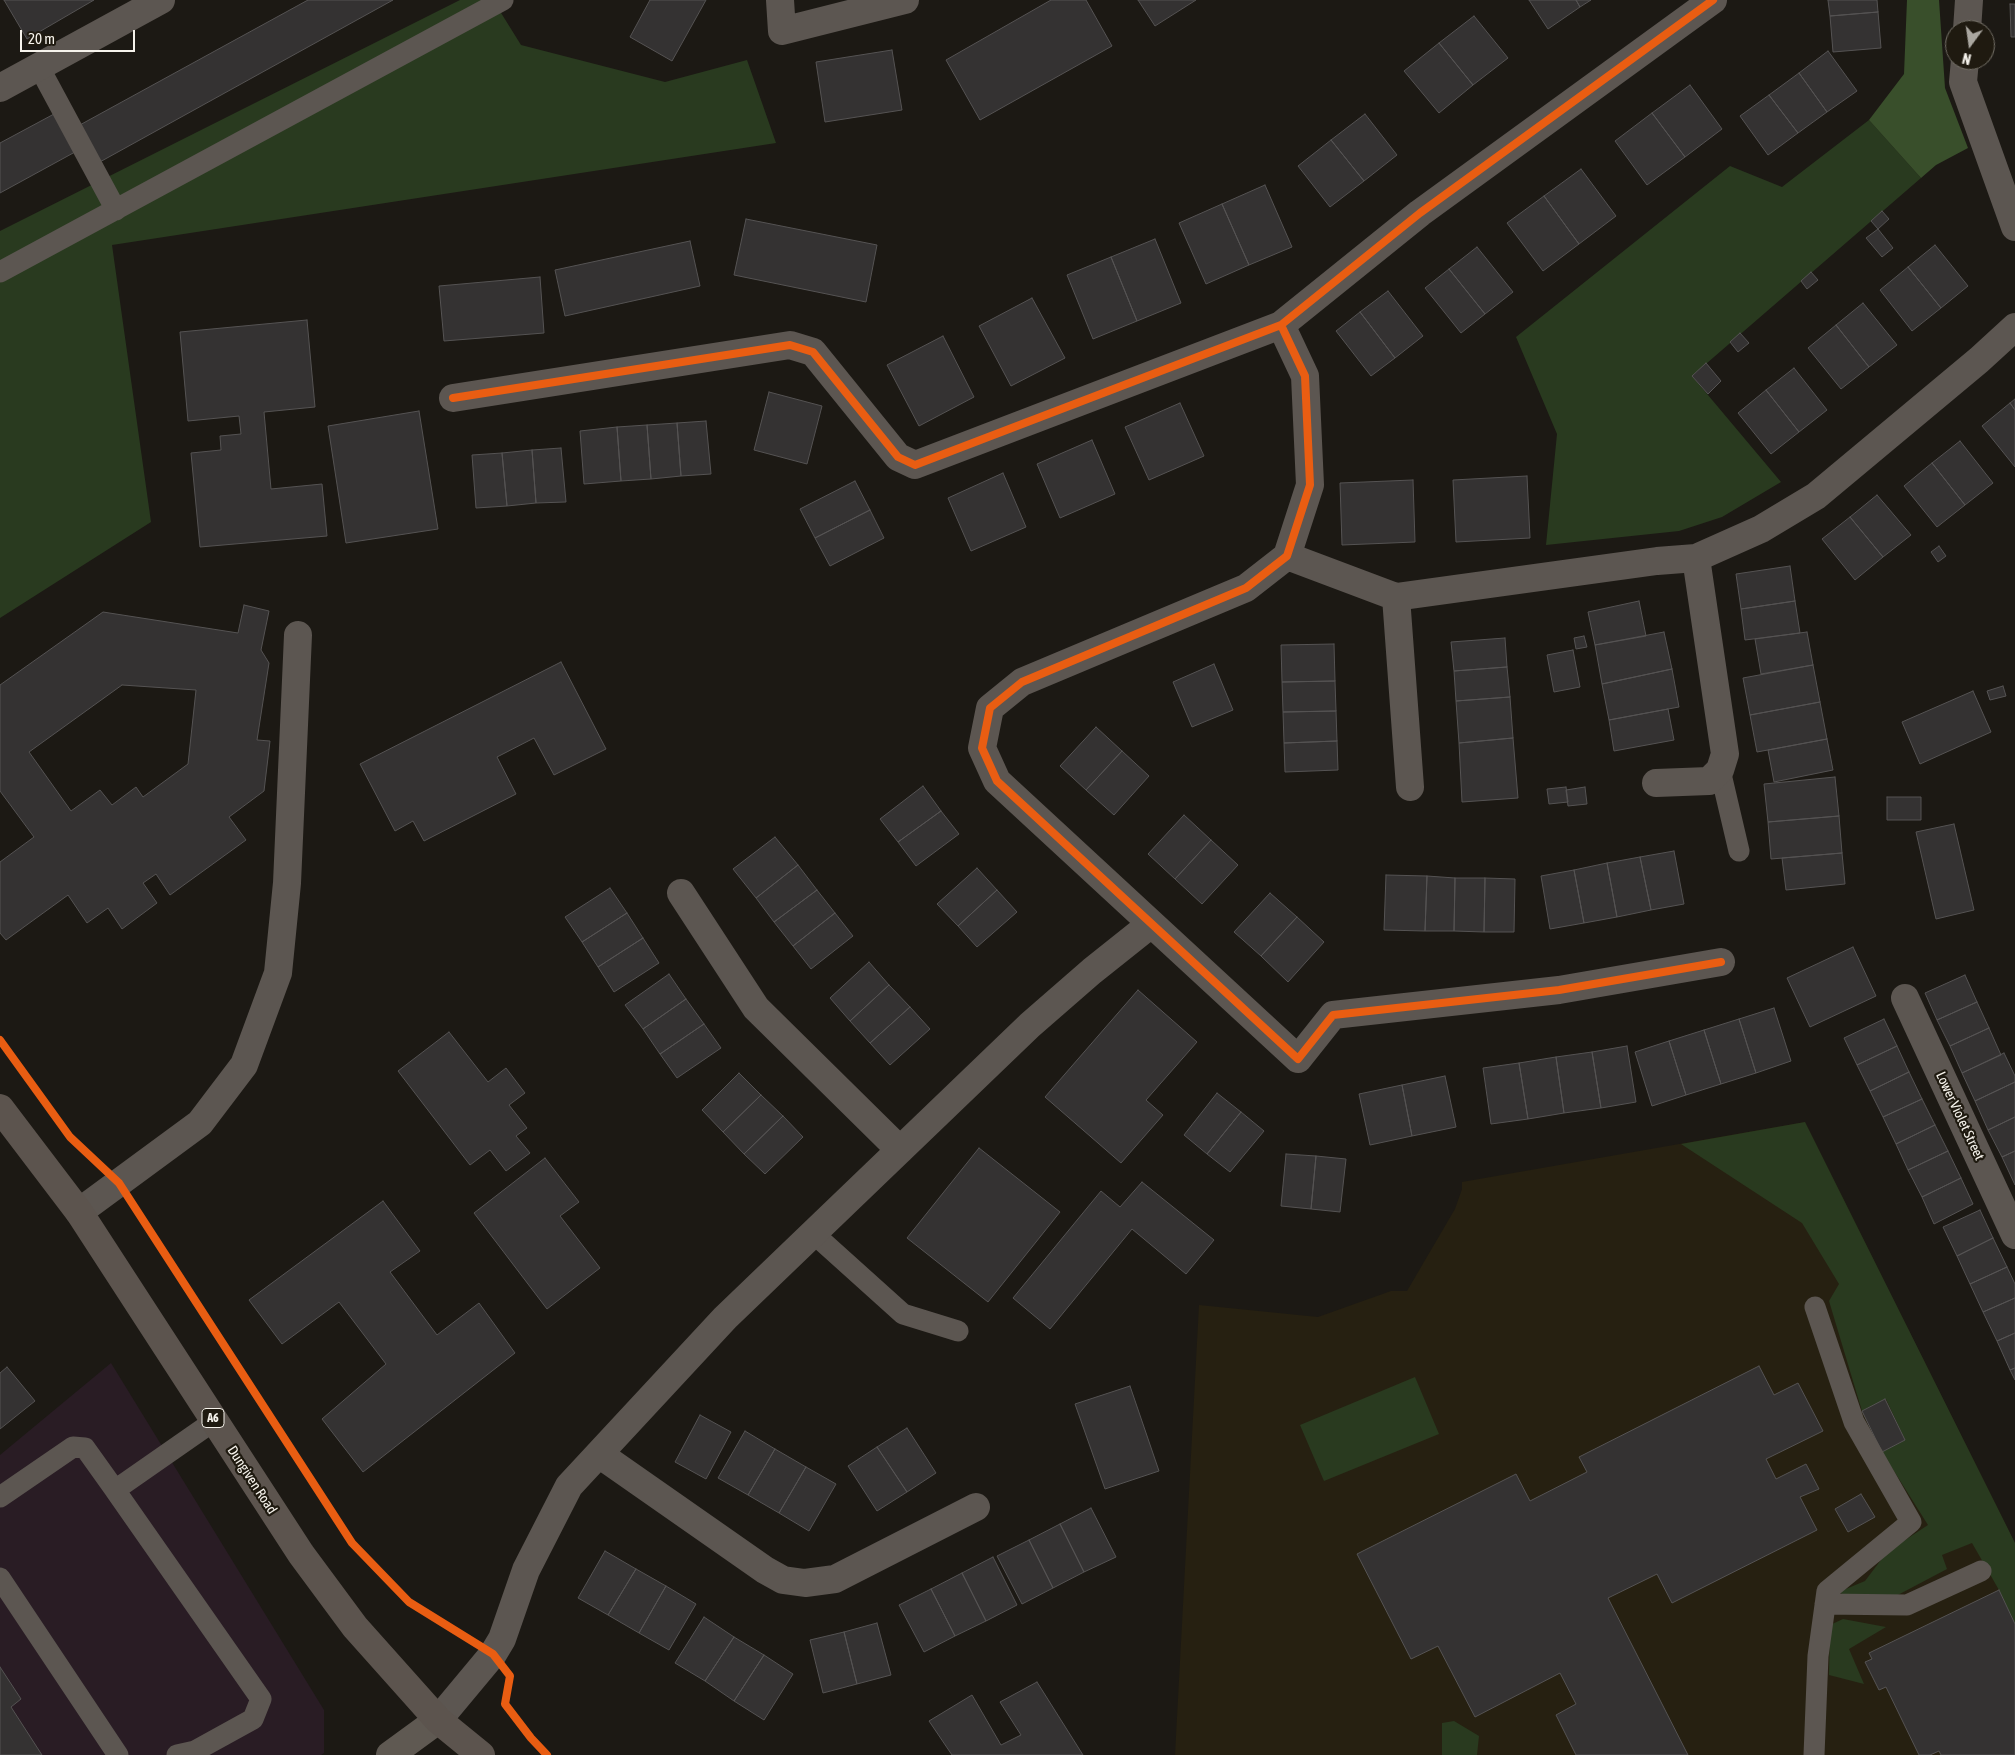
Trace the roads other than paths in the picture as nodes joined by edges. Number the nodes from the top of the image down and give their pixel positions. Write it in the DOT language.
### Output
graph roads {
  1 [pos="161,0"];
  2 [pos="503,0"];
  3 [pos="780,0"];
  4 [pos="905,0"];
  5 [pos="1712,0"];
  6 [pos="1969,0"];
  7 [pos="1968,20"];
  8 [pos="40,67"];
  9 [pos="1964,70"];
  10 [pos="0,88"];
  11 [pos="116,210"];
  12 [pos="2015,228"];
  13 [pos="0,272"];
  14 [pos="1281,325"];
  15 [pos="2015,327"];
  16 [pos="453,398"];
  17 [pos="1287,556"];
  18 [pos="1696,558"];
  19 [pos="1396,597"];
  20 [pos="298,635"];
  21 [pos="1720,770"];
  22 [pos="1656,783"];
  23 [pos="1410,787"];
  24 [pos="1739,851"];
  25 [pos="681,893"];
  26 [pos="1151,924"];
  27 [pos="1721,962"];
  28 [pos="1905,998"];
  29 [pos="0,1108"];
  30 [pos="900,1150"];
  31 [pos="79,1212"];
  32 [pos="813,1233"];
  33 [pos="2015,1235"];
  34 [pos="1815,1307"];
  35 [pos="958,1331"];
  36 [pos="214,1421"];
  37 [pos="599,1454"];
  38 [pos="115,1490"];
  39 [pos="0,1497"];
  40 [pos="976,1507"];
  41 [pos="1980,1571"];
  42 [pos="0,1578"];
  43 [pos="1824,1604"];
  44 [pos="438,1720"];
  45 [pos="118,1755"];
  46 [pos="177,1755"];
  47 [pos="390,1755"];
  48 [pos="481,1755"];
  49 [pos="1814,1755"];
  1 -- 8 [label="street"];
  2 -- 11 [label="lane"];
  3 -- 4 [label="street"];
  5 -- 14 [label="street"];
  6 -- 7 [label="street"];
  8 -- 10 [label="street"];
  8 -- 11 [label="lane"];
  9 -- 12 [label="street"];
  11 -- 13 [label="lane"];
  14 -- 16 [label="street"];
  14 -- 17 [label="street"];
  15 -- 18 [label="street"];
  17 -- 19 [label="street"];
  17 -- 26 [label="street"];
  18 -- 19 [label="street"];
  18 -- 21 [label="street"];
  19 -- 23 [label="street"];
  20 -- 31 [label="street"];
  21 -- 22 [label="street"];
  21 -- 24 [label="lane"];
  25 -- 30 [label="street"];
  26 -- 27 [label="street"];
  26 -- 30 [label="street"];
  28 -- 33 [label="street, Lower Violet Street"];
  29 -- 31 [label="highway, Dungiven Road / A6"];
  30 -- 32 [label="street"];
  31 -- 36 [label="highway, Dungiven Road / A6"];
  32 -- 35 [label="lane"];
  32 -- 37 [label="street"];
  34 -- 43 [label="lane"];
  36 -- 38 [label="lane"];
  36 -- 44 [label="highway, Dungiven Road / A6"];
  37 -- 40 [label="street"];
  37 -- 44 [label="street"];
  38 -- 39 [label="lane"];
  38 -- 46 [label="lane"];
  41 -- 43 [label="lane"];
  42 -- 45 [label="lane"];
  43 -- 49 [label="lane"];
  44 -- 47 [label="main road"];
  44 -- 48 [label="highway, Dungiven Road / A6"];
}
